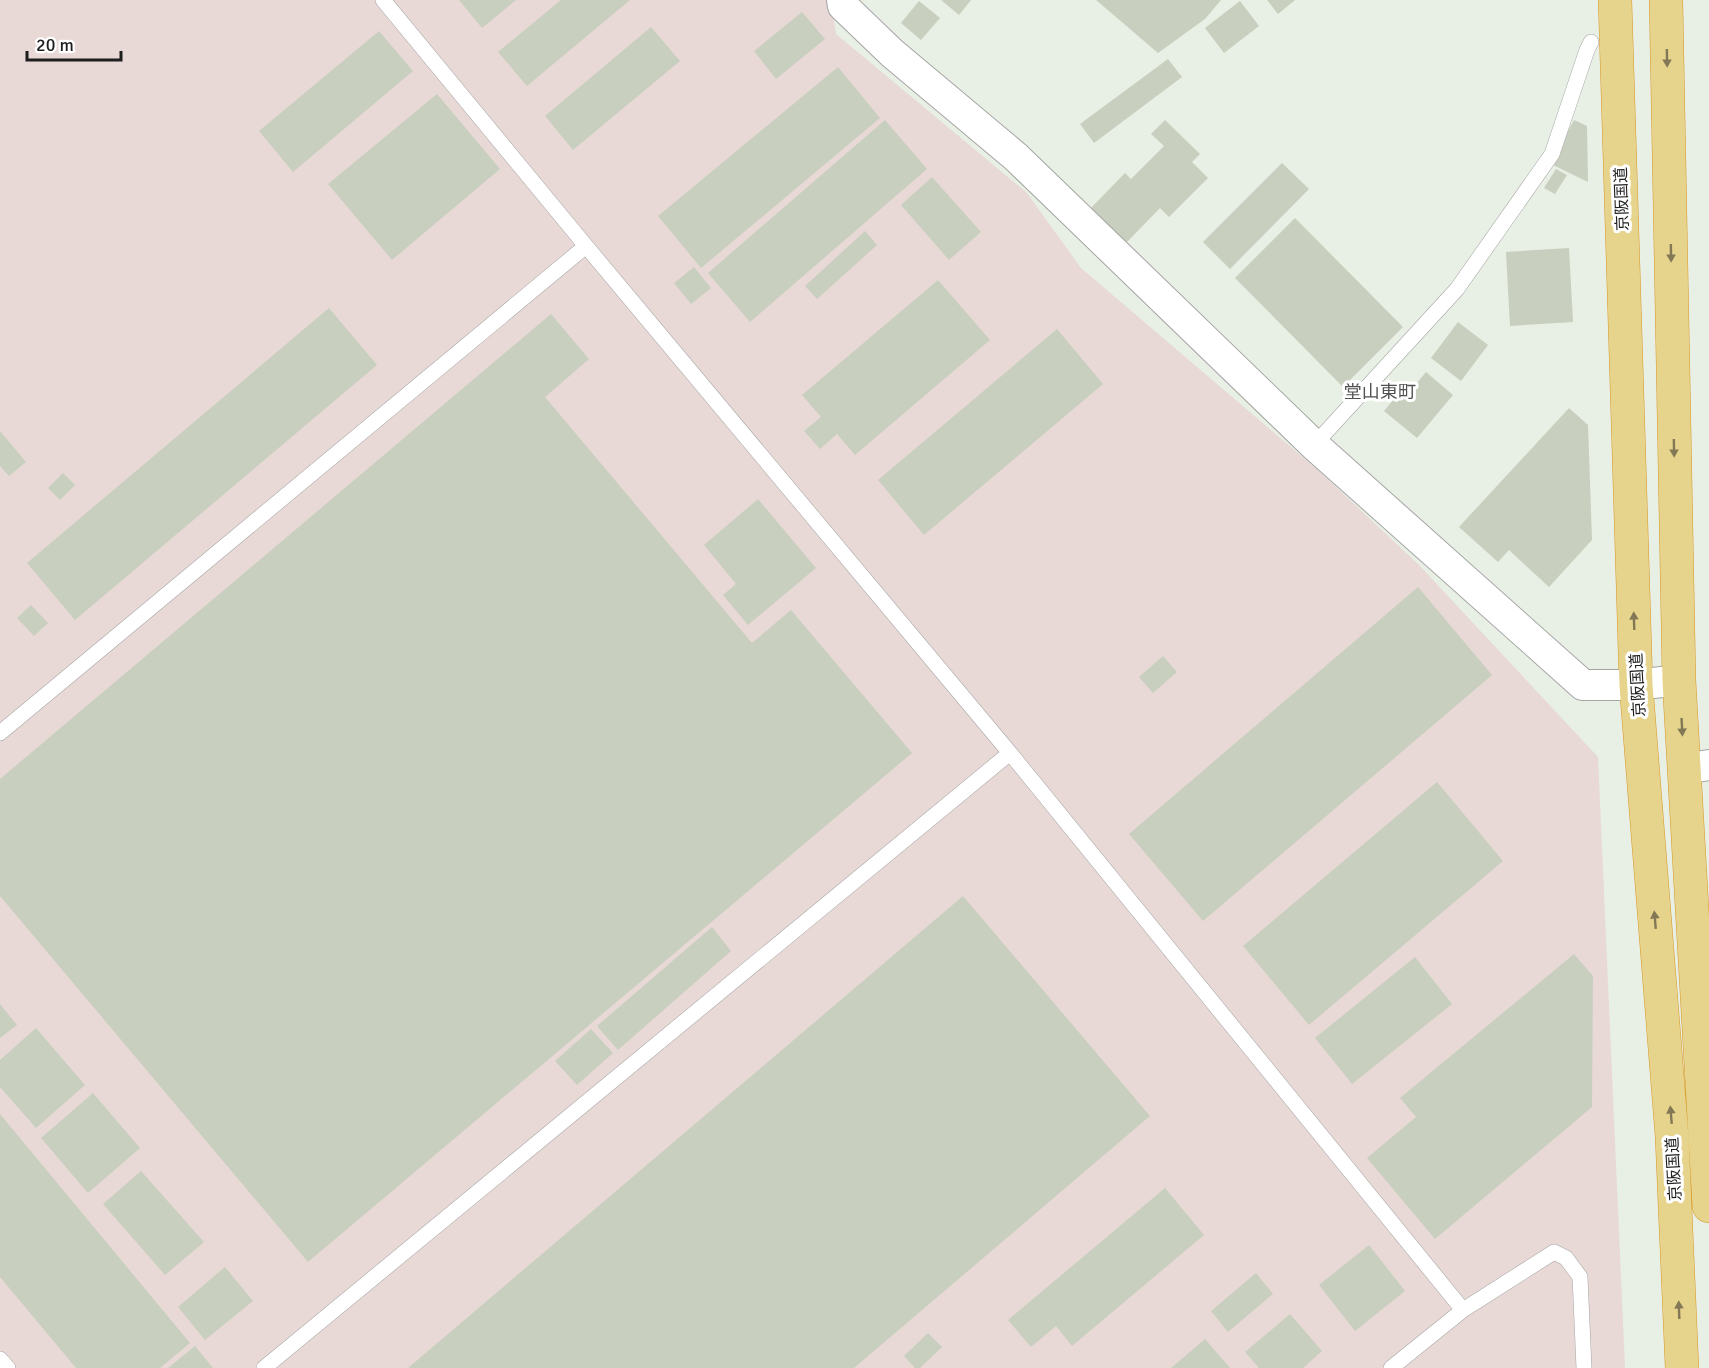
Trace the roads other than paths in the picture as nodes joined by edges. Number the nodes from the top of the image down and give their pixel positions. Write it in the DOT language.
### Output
graph roads {
  1 [pos="383,0"];
  2 [pos="842,0"];
  3 [pos="1615,0"];
  4 [pos="1666,0"];
  5 [pos="1591,42"];
  6 [pos="586,246"];
  7 [pos="1314,445"];
  8 [pos="1679,680"];
  9 [pos="1636,685"];
  10 [pos="0,733"];
  11 [pos="1011,753"];
  12 [pos="1697,767"];
  13 [pos="1707,1111"];
  14 [pos="1709,1206"];
  15 [pos="1463,1310"];
  16 [pos="0,1359"];
  17 [pos="8,1368"];
  18 [pos="264,1368"];
  19 [pos="1391,1368"];
  20 [pos="1584,1368"];
  21 [pos="1682,1368"];
  1 -- 6 [label="lane"];
  2 -- 7 [label="street"];
  9 -- 3 [label="highway, 京阪国道, one-way"];
  4 -- 8 [label="highway, 京阪国道, one-way"];
  5 -- 7 [label="lane"];
  6 -- 10 [label="lane"];
  6 -- 11 [label="lane"];
  7 -- 9 [label="street"];
  8 -- 9 [label="street"];
  8 -- 12 [label="highway, 京阪国道, one-way"];
  21 -- 9 [label="highway, 京阪国道, one-way"];
  11 -- 15 [label="lane"];
  11 -- 18 [label="lane"];
  12 -- 13 [label="highway, 京阪国道"];
  13 -- 14 [label="highway, 京阪国道"];
  15 -- 19 [label="lane"];
  15 -- 20 [label="lane"];
  16 -- 17 [label="lane"];
}
